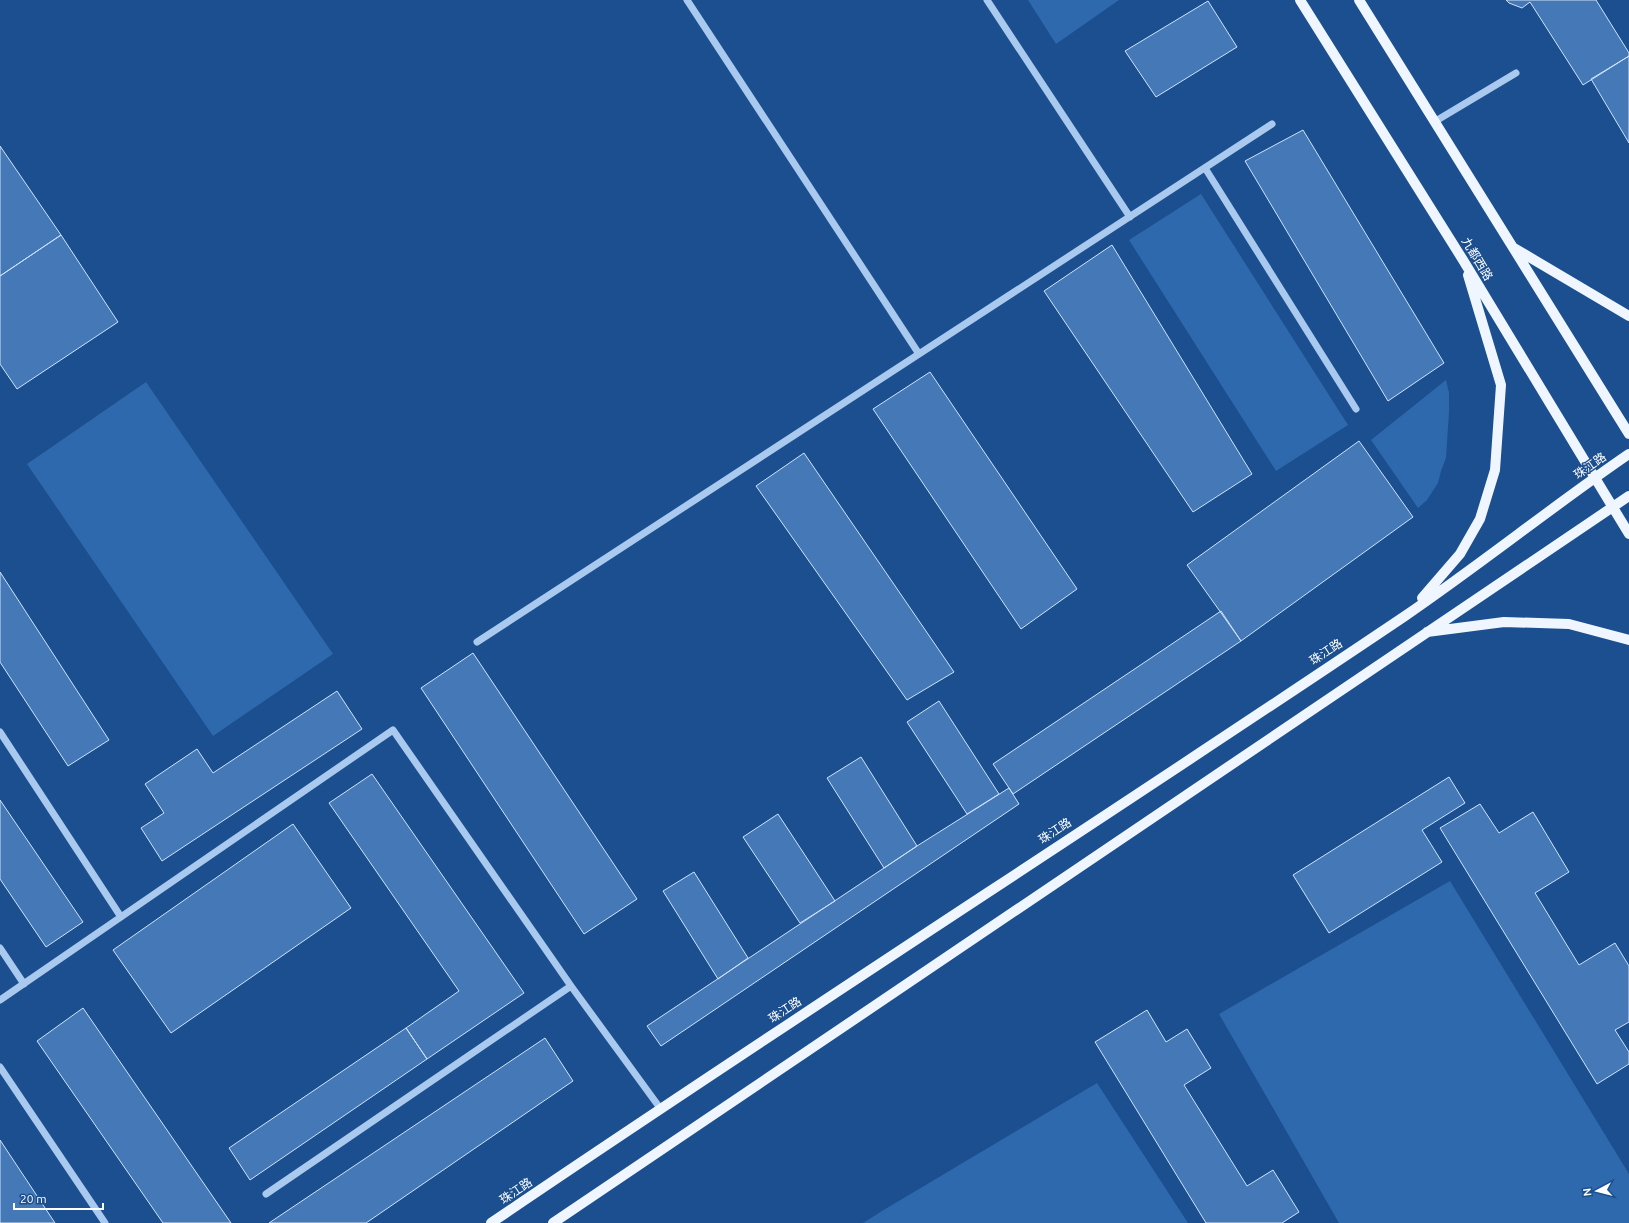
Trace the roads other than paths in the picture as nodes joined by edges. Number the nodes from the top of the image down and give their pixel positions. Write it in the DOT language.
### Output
graph roads {
  1 [pos="687,0"];
  2 [pos="987,0"];
  3 [pos="1300,0"];
  4 [pos="1359,0"];
  5 [pos="1516,73"];
  6 [pos="1434,122"];
  7 [pos="1272,124"];
  8 [pos="1205,168"];
  9 [pos="1130,216"];
  10 [pos="1512,248"];
  11 [pos="1463,260"];
  12 [pos="1629,316"];
  13 [pos="919,354"];
  14 [pos="1356,409"];
  15 [pos="1629,434"];
  16 [pos="1629,454"];
  17 [pos="1594,478"];
  18 [pos="1629,496"];
  19 [pos="1612,507"];
  20 [pos="1629,534"];
  21 [pos="1409,613"];
  22 [pos="1425,632"];
  23 [pos="1629,640"];
  24 [pos="477,642"];
  25 [pos="0,732"];
  26 [pos="121,917"];
  27 [pos="0,948"];
  28 [pos="24,984"];
  29 [pos="571,986"];
  30 [pos="0,1000"];
  31 [pos="0,1067"];
  32 [pos="660,1108"];
  33 [pos="266,1194"];
  34 [pos="105,1223"];
  35 [pos="491,1223"];
  36 [pos="553,1223"];
  1 -- 13 [label="lane"];
  2 -- 9 [label="lane"];
  3 -- 11 [label="main road, 九都西路"];
  4 -- 6 [label="main road"];
  5 -- 6 [label="lane"];
  6 -- 10 [label="main road"];
  7 -- 8 [label="lane"];
  8 -- 9 [label="lane"];
  8 -- 14 [label="lane"];
  9 -- 13 [label="lane"];
  10 -- 12 [label="main road"];
  10 -- 15 [label="main road"];
  11 -- 17 [label="main road, 九都西路"];
  11 -- 21 [label="main road"];
  13 -- 24 [label="lane"];
  16 -- 17 [label="main road, 珠江路"];
  17 -- 19 [label="main road, 九都西路"];
  17 -- 21 [label="main road, 珠江路"];
  18 -- 19 [label="main road"];
  19 -- 20 [label="main road, 九都西路"];
  19 -- 22 [label="main road"];
  21 -- 32 [label="main road, 珠江路"];
  22 -- 23 [label="main road"];
  22 -- 36 [label="main road"];
  25 -- 26 [label="lane"];
  26 -- 28 [label="lane"];
  26 -- 29 [label="lane"];
  27 -- 28 [label="lane"];
  28 -- 30 [label="lane"];
  29 -- 32 [label="lane"];
  29 -- 33 [label="lane"];
  31 -- 34 [label="lane"];
  32 -- 35 [label="main road, 珠江路"];
}
